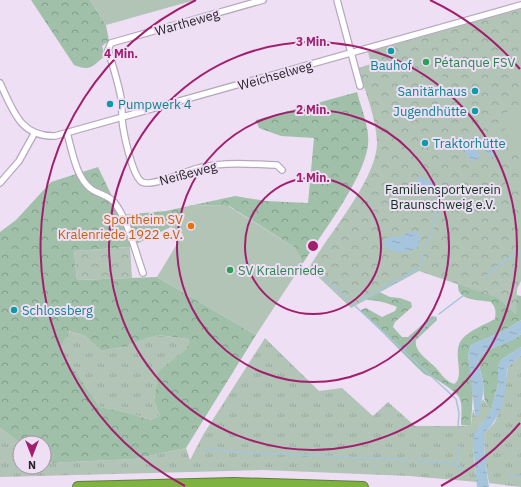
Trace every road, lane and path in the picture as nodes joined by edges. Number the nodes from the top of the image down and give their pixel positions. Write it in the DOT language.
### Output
graph roads {
  1 [pos="263,0"];
  2 [pos="337,0"];
  3 [pos="521,5"];
  4 [pos="111,43"];
  5 [pos="350,53"];
  6 [pos="0,84"];
  7 [pos="360,86"];
  8 [pos="122,118"];
  9 [pos="67,133"];
  10 [pos="34,134"];
  11 [pos="282,170"];
  12 [pos="0,183"];
  13 [pos="143,273"];
  14 [pos="78,487"];
  15 [pos="363,487"];
  1 -- 4 [label="street, Wartheweg"];
  2 -- 5 [label="street"];
  3 -- 5 [label="street, Weichselweg"];
  4 -- 8 [label="street, Neißeweg"];
  5 -- 7 [label="street"];
  5 -- 8 [label="street, Weichselweg"];
  6 -- 10 [label="street"];
  8 -- 9 [label="street, Weichselweg"];
  8 -- 11 [label="street, Neißeweg"];
  9 -- 10 [label="street, Weichselweg"];
  9 -- 13 [label="street"];
  10 -- 12 [label="street"];
  14 -- 15 [label="highway"];
}
